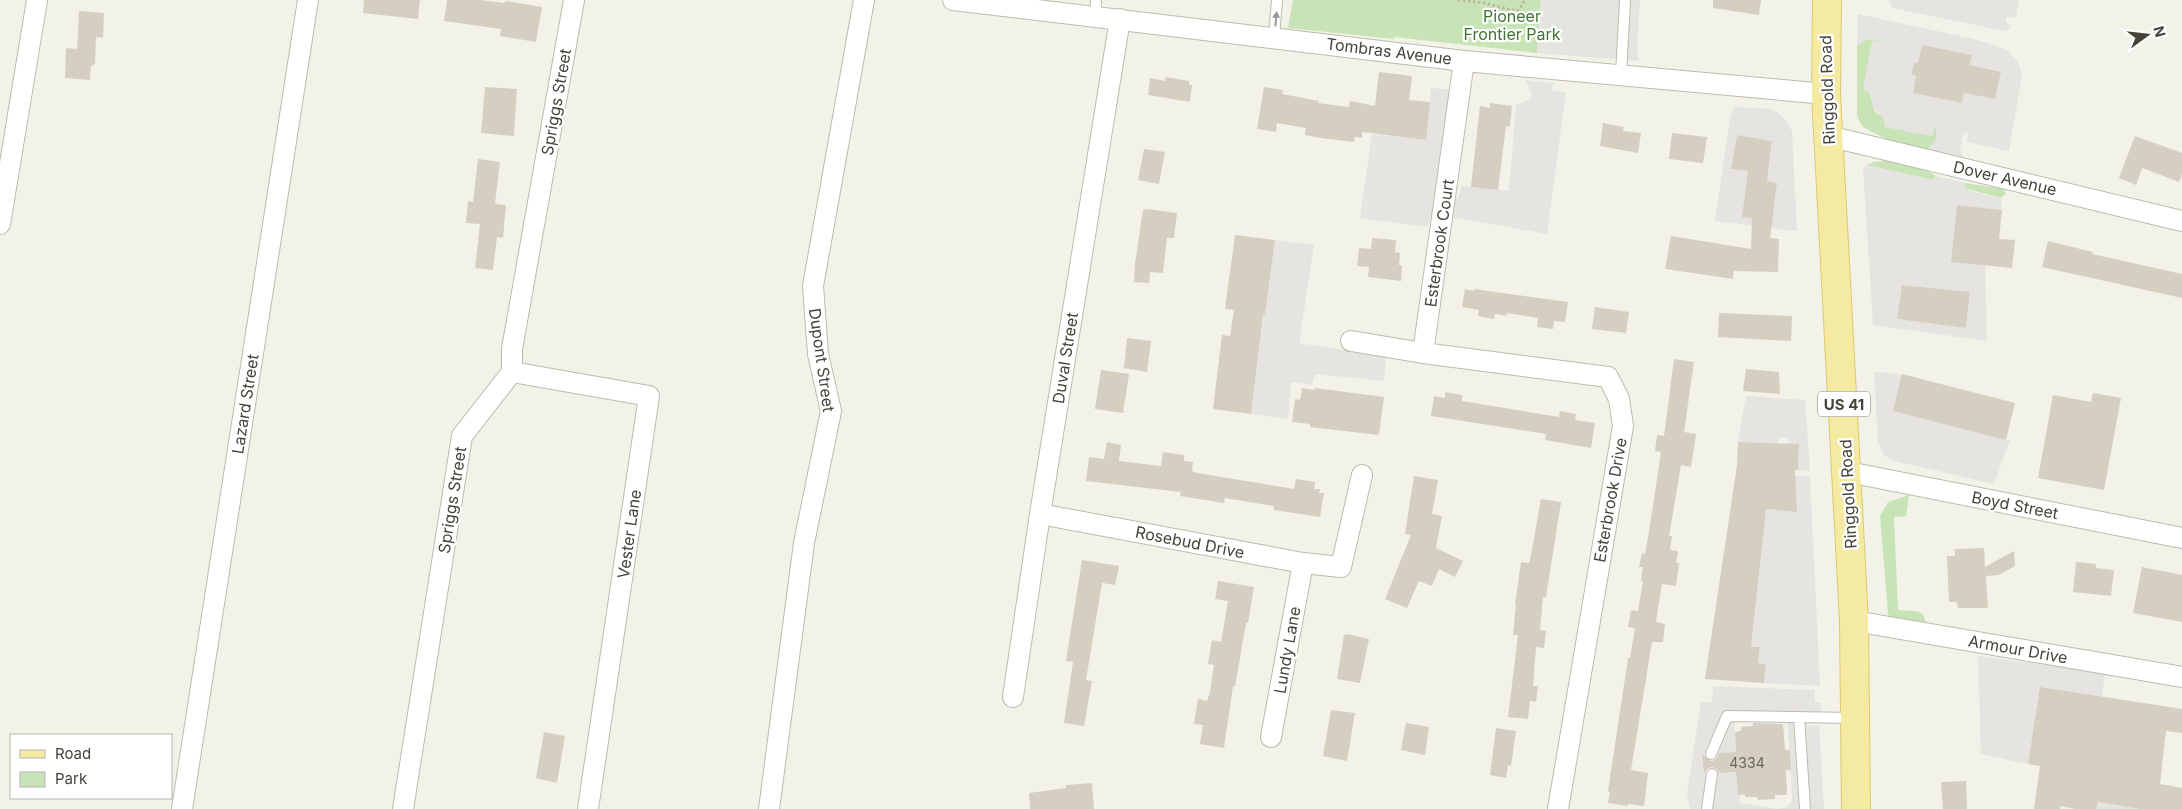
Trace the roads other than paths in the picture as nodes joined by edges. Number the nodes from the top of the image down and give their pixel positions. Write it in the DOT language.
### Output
graph roads {
  1 [pos="37,0"];
  2 [pos="308,0"];
  3 [pos="574,0"];
  4 [pos="864,0"];
  5 [pos="953,0"];
  6 [pos="1277,0"];
  7 [pos="1625,0"];
  8 [pos="1826,0"];
  9 [pos="1017,4"];
  10 [pos="1095,8"];
  11 [pos="1120,19"];
  12 [pos="1274,37"];
  13 [pos="1464,60"];
  14 [pos="1621,75"];
  15 [pos="1826,94"];
  16 [pos="1828,136"];
  17 [pos="2182,221"];
  18 [pos="0,224"];
  19 [pos="1351,341"];
  20 [pos="1423,353"];
  21 [pos="512,372"];
  22 [pos="1848,472"];
  23 [pos="1362,475"];
  24 [pos="1040,514"];
  25 [pos="2182,538"];
  26 [pos="1303,563"];
  27 [pos="1854,620"];
  28 [pos="2182,677"];
  29 [pos="1013,697"];
  30 [pos="1799,717"];
  31 [pos="1855,718"];
  32 [pos="1271,737"];
  33 [pos="1710,754"];
  34 [pos="1712,774"];
  35 [pos="182,809"];
  36 [pos="403,809"];
  37 [pos="588,809"];
  38 [pos="769,809"];
  39 [pos="1558,809"];
  40 [pos="1707,809"];
  41 [pos="1805,809"];
  42 [pos="1856,809"];
  1 -- 18 [label="street"];
  2 -- 35 [label="street, Lazard Street"];
  3 -- 21 [label="street, Spriggs Street"];
  4 -- 38 [label="street, Dupont Street"];
  5 -- 9 [label="street, Tombras Avenue"];
  12 -- 6 [label="lane, one-way"];
  7 -- 14 [label="lane"];
  8 -- 15 [label="main road, Ringgold Road / US 41"];
  9 -- 10 [label="street, Tombras Avenue"];
  10 -- 11 [label="street, Tombras Avenue"];
  11 -- 12 [label="street, Tombras Avenue"];
  11 -- 24 [label="street, Duval Street"];
  12 -- 13 [label="street, Tombras Avenue"];
  13 -- 14 [label="street, Tombras Avenue"];
  13 -- 20 [label="street, Esterbrook Court"];
  14 -- 15 [label="street, Tombras Avenue"];
  15 -- 16 [label="main road, Ringgold Road / US 41"];
  16 -- 17 [label="street, Dover Avenue"];
  16 -- 22 [label="main road, Ringgold Road / US 41"];
  19 -- 20 [label="street"];
  20 -- 39 [label="street, Esterbrook Drive"];
  21 -- 36 [label="street, Spriggs Street"];
  21 -- 37 [label="street, Vester Lane"];
  22 -- 25 [label="street, Boyd Street"];
  22 -- 27 [label="main road, Ringgold Road / US 41"];
  23 -- 26 [label="street, Rosebud Drive"];
  24 -- 26 [label="street, Rosebud Drive"];
  24 -- 29 [label="street, Duval Street"];
  26 -- 32 [label="street, Lundy Lane"];
  27 -- 28 [label="street, Armour Drive"];
  27 -- 31 [label="main road, Ringgold Road / US 41"];
  30 -- 31 [label="lane"];
  30 -- 33 [label="lane"];
  30 -- 41 [label="lane"];
  31 -- 42 [label="main road, Ringgold Road / US 41"];
  34 -- 40 [label="lane"];
}
